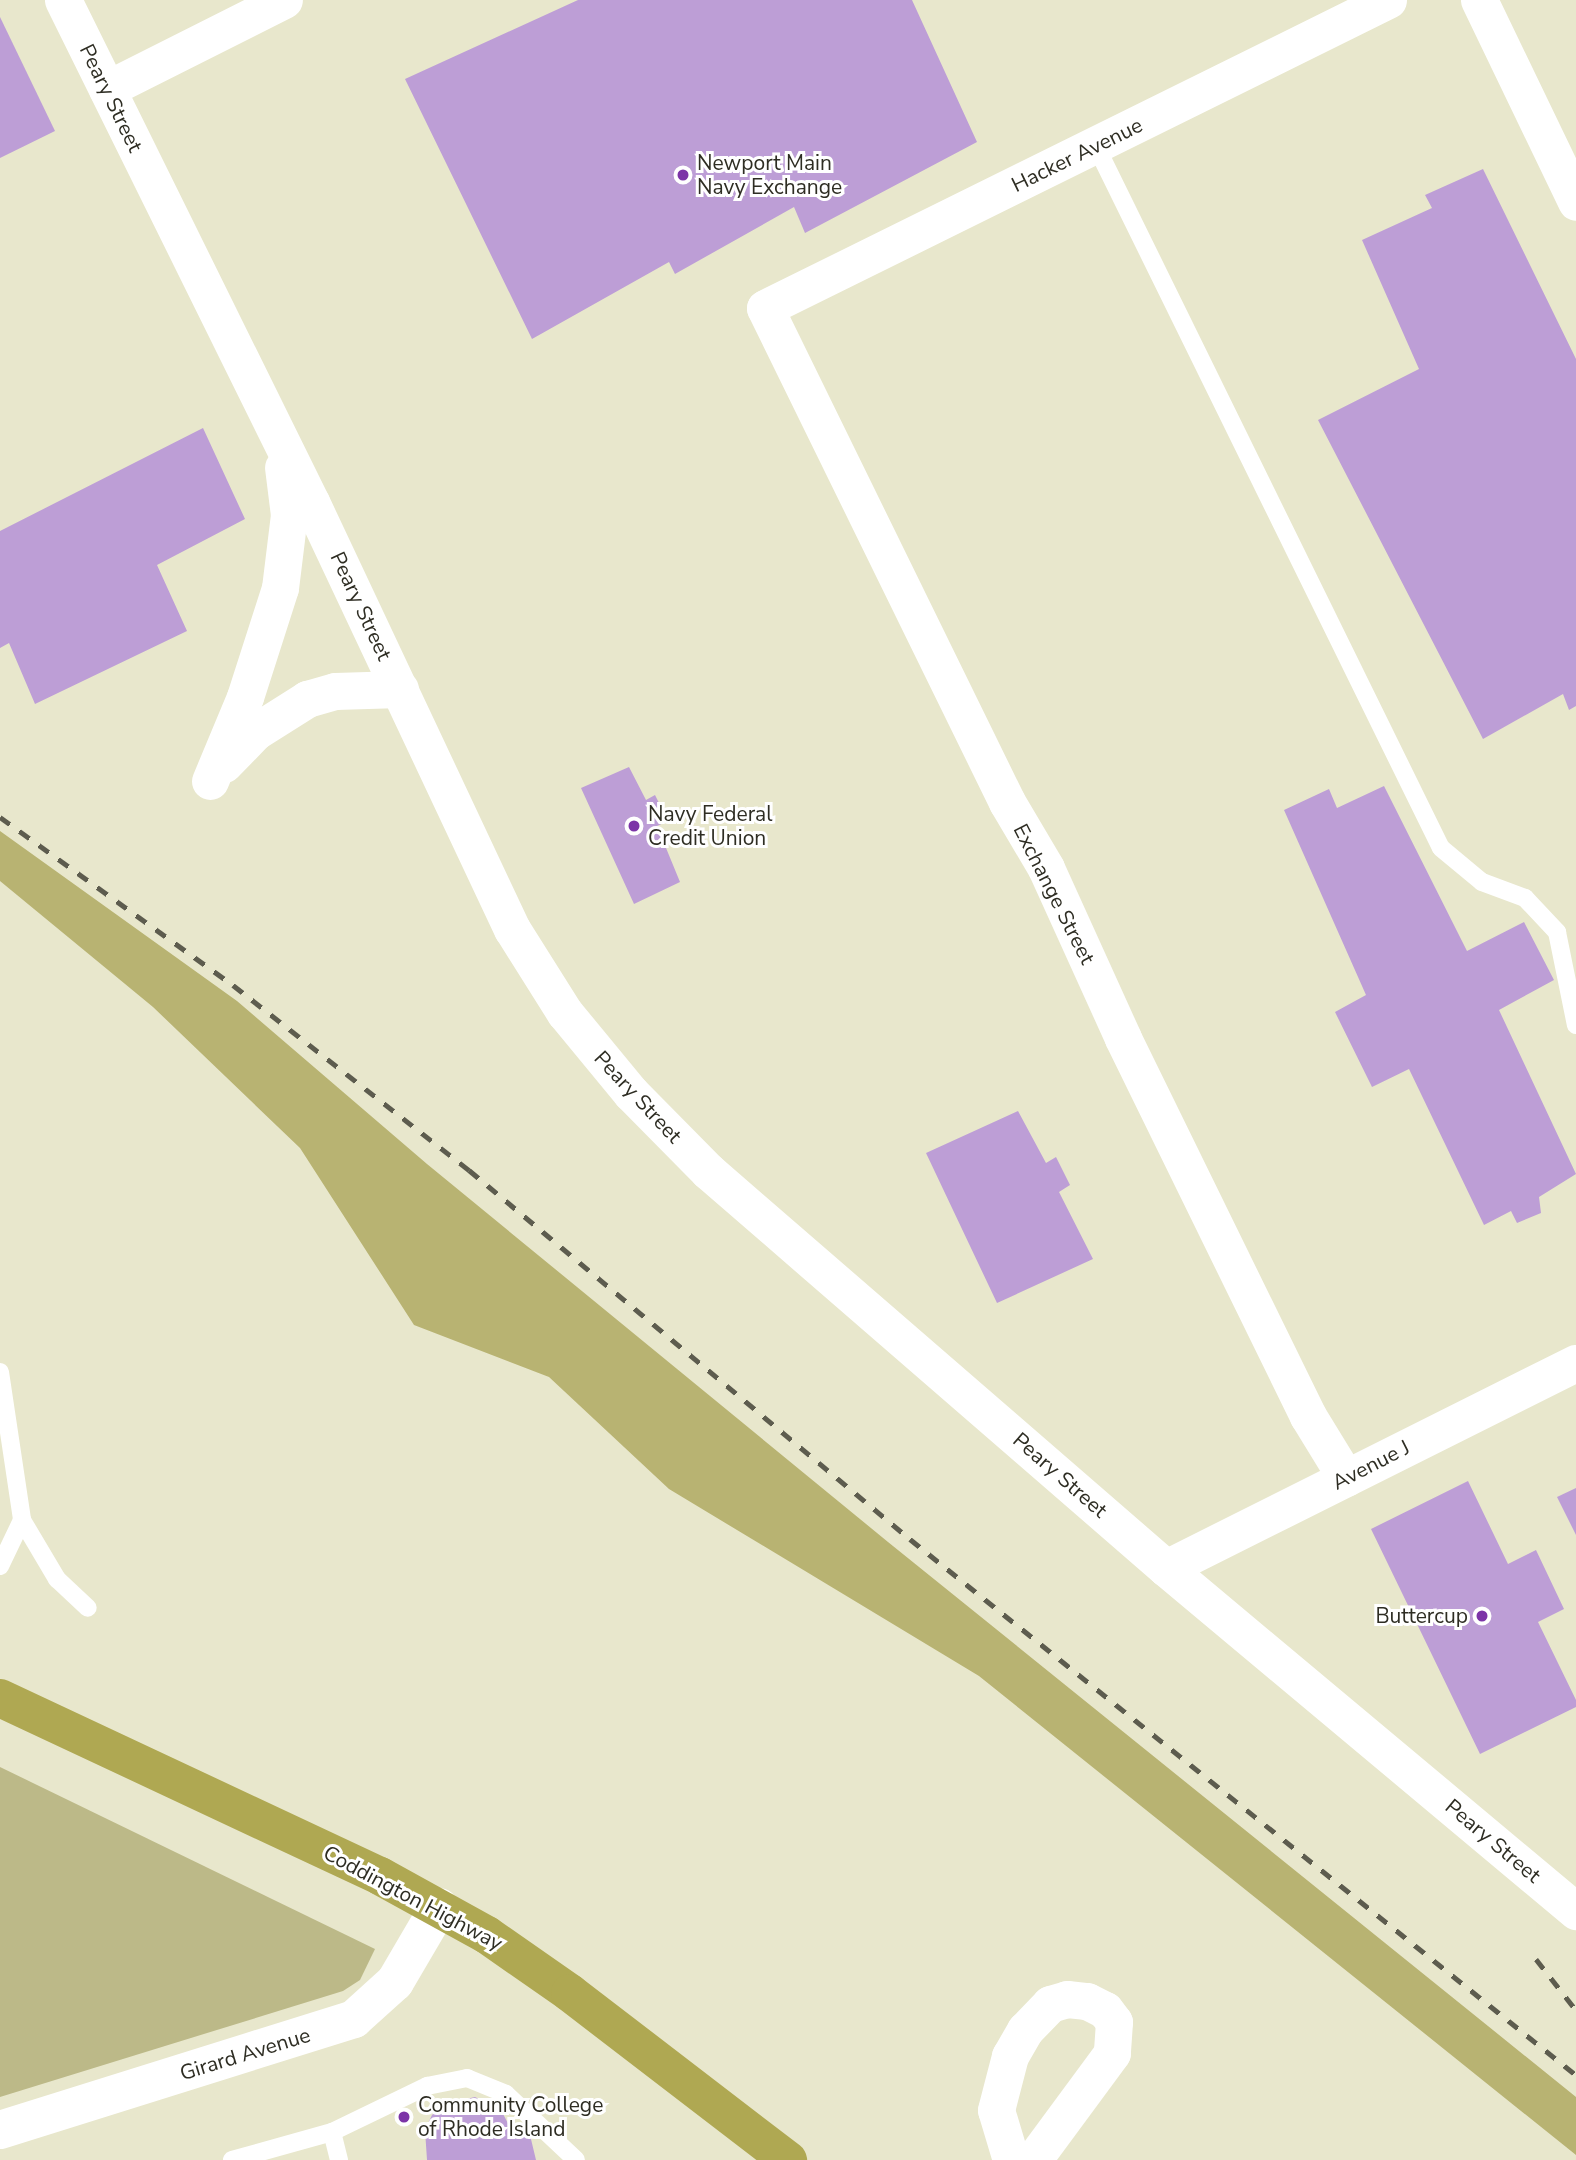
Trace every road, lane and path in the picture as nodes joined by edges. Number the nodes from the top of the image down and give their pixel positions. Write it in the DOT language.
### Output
graph roads {
  1 [pos="62,0"];
  2 [pos="284,0"];
  3 [pos="1388,0"];
  4 [pos="1479,0"];
  5 [pos="107,89"];
  6 [pos="1095,144"];
  7 [pos="1576,202"];
  8 [pos="765,308"];
  9 [pos="276,435"];
  10 [pos="400,690"];
  11 [pos="1576,1025"];
  12 [pos="1576,1363"];
  13 [pos="0,1372"];
  14 [pos="1346,1478"];
  15 [pos="22,1520"];
  16 [pos="0,1566"];
  17 [pos="1166,1568"];
  18 [pos="88,1608"];
  19 [pos="0,1698"];
  20 [pos="439,1908"];
  21 [pos="1576,1911"];
  22 [pos="0,2130"];
  23 [pos="332,2132"];
  24 [pos="232,2160"];
  25 [pos="339,2160"];
  26 [pos="576,2160"];
  27 [pos="788,2160"];
  28 [pos="1010,2160"];
  29 [pos="1033,2160"];
  1 -- 5 [label="street, Peary Street"];
  2 -- 5 [label="street"];
  3 -- 6 [label="street, Hacker Avenue"];
  4 -- 7 [label="street"];
  5 -- 9 [label="street, Peary Street"];
  6 -- 8 [label="street, Hacker Avenue"];
  6 -- 11 [label="lane"];
  8 -- 14 [label="street, Exchange Street"];
  9 -- 10 [label="street, Peary Street"];
  9 -- 10 [label="street"];
  10 -- 17 [label="street, Peary Street"];
  12 -- 14 [label="street, Avenue J"];
  13 -- 15 [label="lane"];
  14 -- 17 [label="street, Avenue J"];
  15 -- 16 [label="lane"];
  15 -- 18 [label="lane"];
  17 -- 21 [label="street, Peary Street"];
  19 -- 20 [label="highway, Coddington Highway"];
  20 -- 22 [label="street, Girard Avenue"];
  20 -- 27 [label="highway, Coddington Highway"];
  23 -- 24 [label="lane"];
  23 -- 25 [label="lane"];
  23 -- 26 [label="lane"];
  28 -- 29 [label="street"];
}
